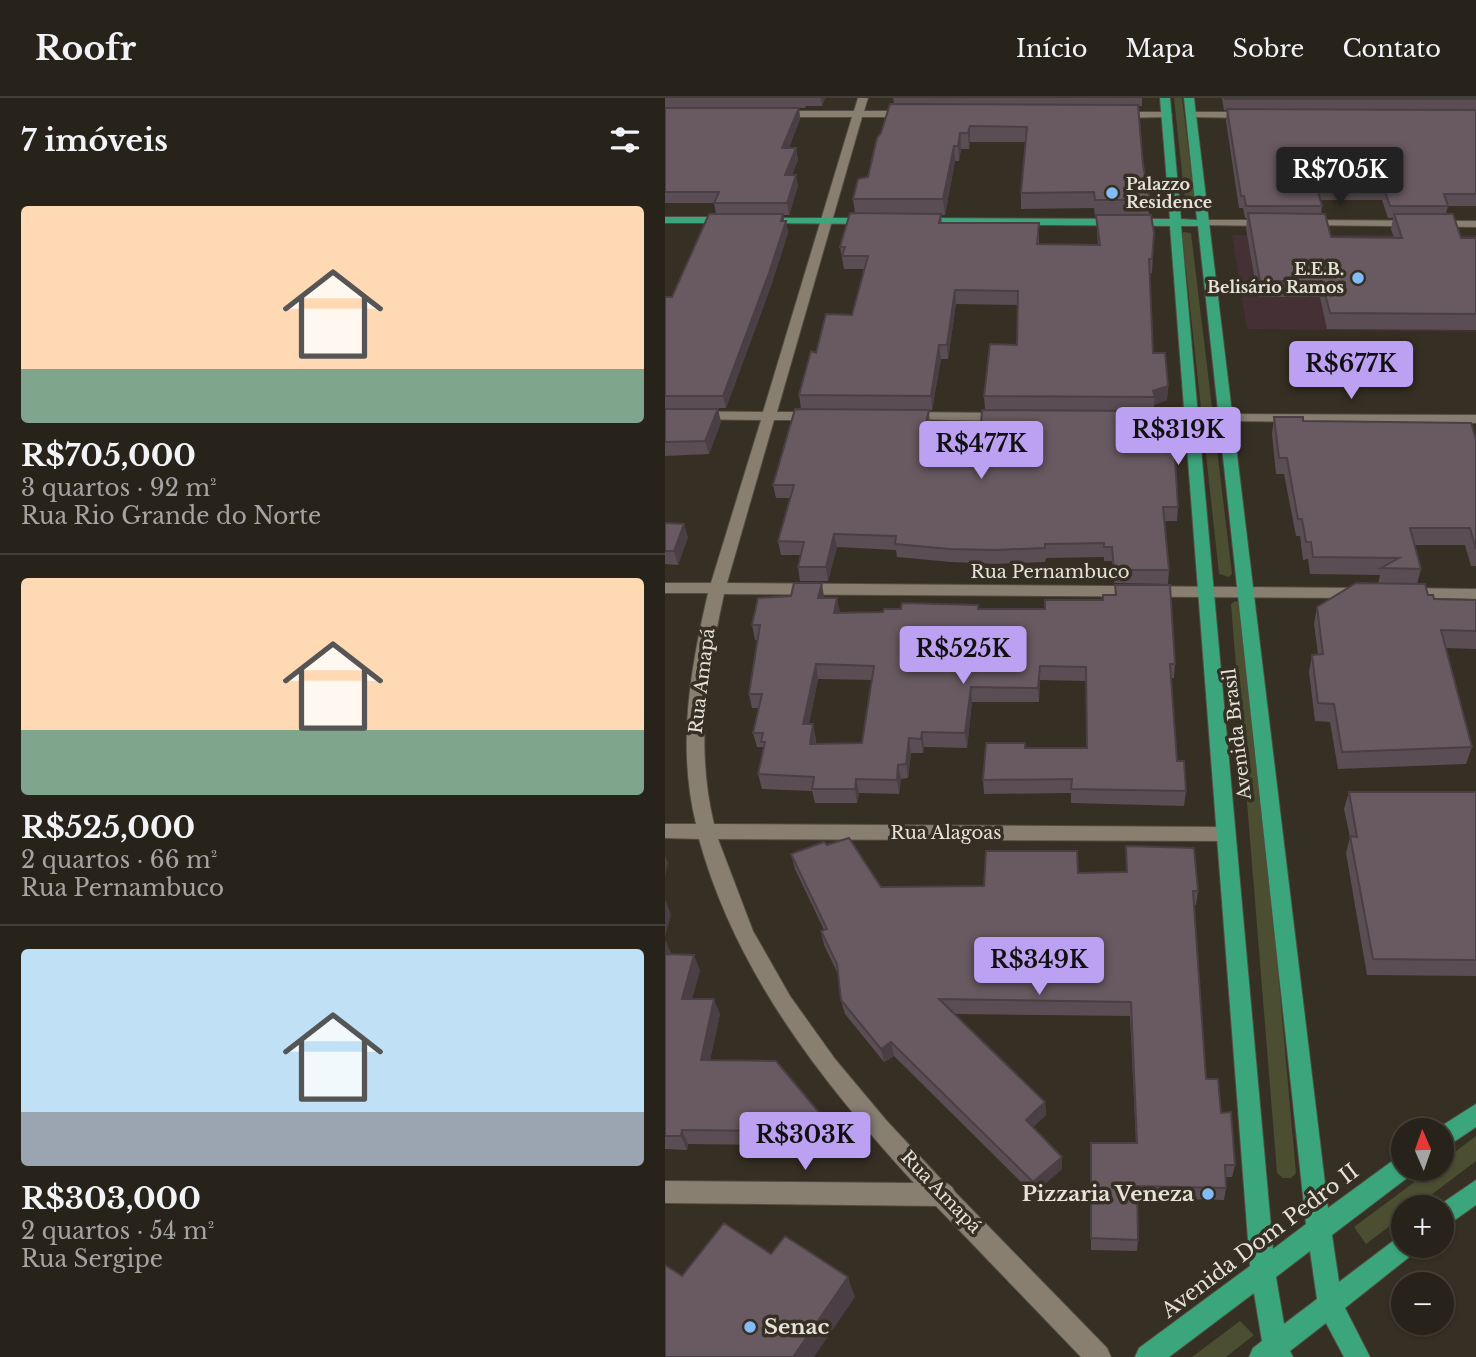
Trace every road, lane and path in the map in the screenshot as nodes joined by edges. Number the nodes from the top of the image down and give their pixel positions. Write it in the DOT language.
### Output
graph roads {
  1 [pos="1165,98"];
  2 [pos="861,106"];
  3 [pos="1190,107"];
  4 [pos="762,114"];
  5 [pos="929,114"];
  6 [pos="1111,115"];
  7 [pos="1167,115"];
  8 [pos="1259,116"];
  9 [pos="665,220"];
  10 [pos="826,221"];
  11 [pos="882,221"];
  12 [pos="910,221"];
  13 [pos="1176,223"];
  14 [pos="1203,223"];
  15 [pos="1476,224"];
  16 [pos="665,415"];
  17 [pos="768,415"];
  18 [pos="836,416"];
  19 [pos="891,416"];
  20 [pos="1014,417"];
  21 [pos="1123,418"];
  22 [pos="1192,418"];
  23 [pos="1225,418"];
  24 [pos="1476,419"];
  25 [pos="665,588"];
  26 [pos="717,589"];
  27 [pos="1206,592"];
  28 [pos="1246,592"];
  29 [pos="1476,594"];
  30 [pos="665,831"];
  31 [pos="706,831"];
  32 [pos="1226,834"];
  33 [pos="1476,1114"];
  34 [pos="1454,1130"];
  35 [pos="1391,1176"];
  36 [pos="1476,1191"];
  37 [pos="665,1192"];
  38 [pos="944,1195"];
  39 [pos="1454,1208"];
  40 [pos="1319,1230"];
  41 [pos="1391,1257"];
  42 [pos="1263,1272"];
  43 [pos="1330,1304"];
  44 [pos="1273,1353"];
  45 [pos="1098,1357"];
  46 [pos="1148,1357"];
  47 [pos="1357,1357"];
  1 -- 7 [label="main road, Avenida Brasil"];
  2 -- 4 [label="street"];
  2 -- 5 [label="street"];
  2 -- 10 [label="street, Rua Amapá"];
  3 -- 8 [label="street"];
  3 -- 14 [label="main road, Avenida Brasil"];
  6 -- 7 [label="street"];
  7 -- 13 [label="main road, Avenida Brasil"];
  9 -- 10 [label="main road"];
  10 -- 11 [label="main road"];
  10 -- 17 [label="street, Rua Amapá"];
  12 -- 13 [label="main road"];
  13 -- 14 [label="main road"];
  13 -- 22 [label="main road, Avenida Brasil"];
  14 -- 15 [label="street"];
  14 -- 23 [label="main road, Avenida Brasil"];
  16 -- 17 [label="street"];
  17 -- 18 [label="street"];
  17 -- 26 [label="street, Rua Amapá"];
  19 -- 20 [label="street"];
  21 -- 22 [label="street"];
  22 -- 27 [label="main road, Avenida Brasil"];
  23 -- 24 [label="street"];
  23 -- 28 [label="main road, Avenida Brasil"];
  25 -- 26 [label="street, Rua Pernambuco"];
  26 -- 27 [label="street, Rua Pernambuco"];
  26 -- 31 [label="street, Rua Amapá"];
  27 -- 28 [label="street, Rua Pernambuco"];
  27 -- 32 [label="main road, Avenida Brasil"];
  28 -- 29 [label="street, Rua Pernambuco"];
  28 -- 40 [label="main road, Avenida Brasil"];
  30 -- 31 [label="street, Rua Alagoas"];
  31 -- 32 [label="street, Rua Alagoas"];
  31 -- 38 [label="street, Rua Amapá"];
  32 -- 42 [label="main road, Avenida Brasil"];
  33 -- 34 [label="main road"];
  35 -- 40 [label="main road, Avenida Dom Pedro II"];
  36 -- 39 [label="main road"];
  37 -- 38 [label="street"];
  38 -- 45 [label="street, Rua Amapá"];
  40 -- 42 [label="main road, Avenida Dom Pedro II"];
  40 -- 43 [label="main road, Avenida Brasil"];
  41 -- 43 [label="main road"];
  42 -- 44 [label="main road, Avenida Brasil"];
  42 -- 46 [label="main road, Avenida Dom Pedro II"];
  43 -- 44 [label="main road"];
  43 -- 47 [label="main road, Avenida Brasil"];
}
